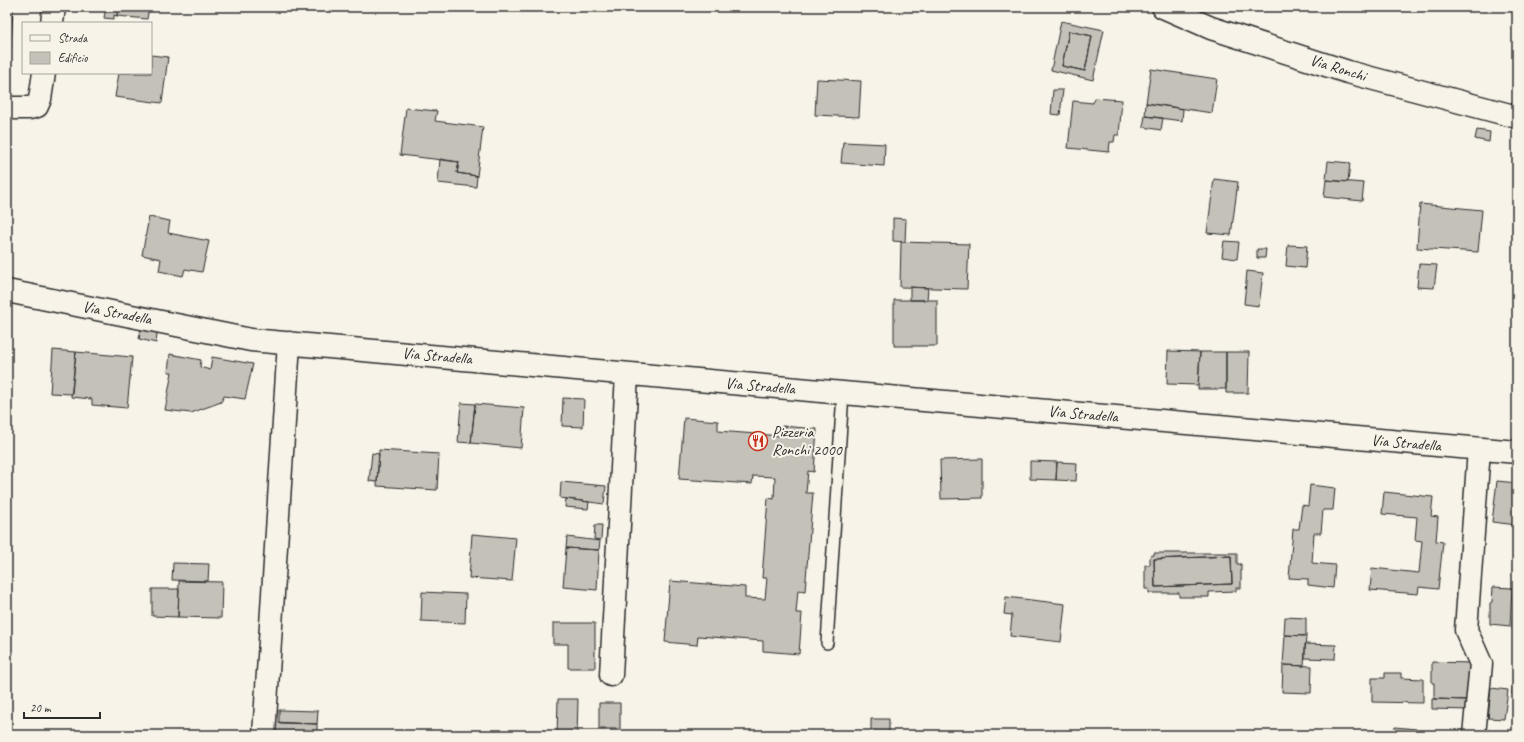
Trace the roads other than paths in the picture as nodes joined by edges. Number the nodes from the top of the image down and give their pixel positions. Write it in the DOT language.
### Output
graph roads {
  1 [pos="54,7"];
  2 [pos="1163,7"];
  3 [pos="52,22"];
  4 [pos="44,74"];
  5 [pos="7,108"];
  6 [pos="1517,118"];
  7 [pos="7,291"];
  8 [pos="289,343"];
  9 [pos="627,374"];
  10 [pos="843,394"];
  11 [pos="1479,449"];
  12 [pos="1517,452"];
  13 [pos="826,643"];
  14 [pos="610,675"];
  15 [pos="264,735"];
  16 [pos="1474,735"];
  1 -- 3 [label="street"];
  2 -- 6 [label="street, Via Ronchi"];
  4 -- 5 [label="street"];
  7 -- 8 [label="street, Via Stradella"];
  8 -- 9 [label="street, Via Stradella"];
  8 -- 15 [label="street"];
  9 -- 10 [label="street, Via Stradella"];
  9 -- 14 [label="street"];
  10 -- 11 [label="street, Via Stradella"];
  10 -- 13 [label="lane"];
  11 -- 12 [label="street, Via Stradella"];
  11 -- 16 [label="street"];
}
